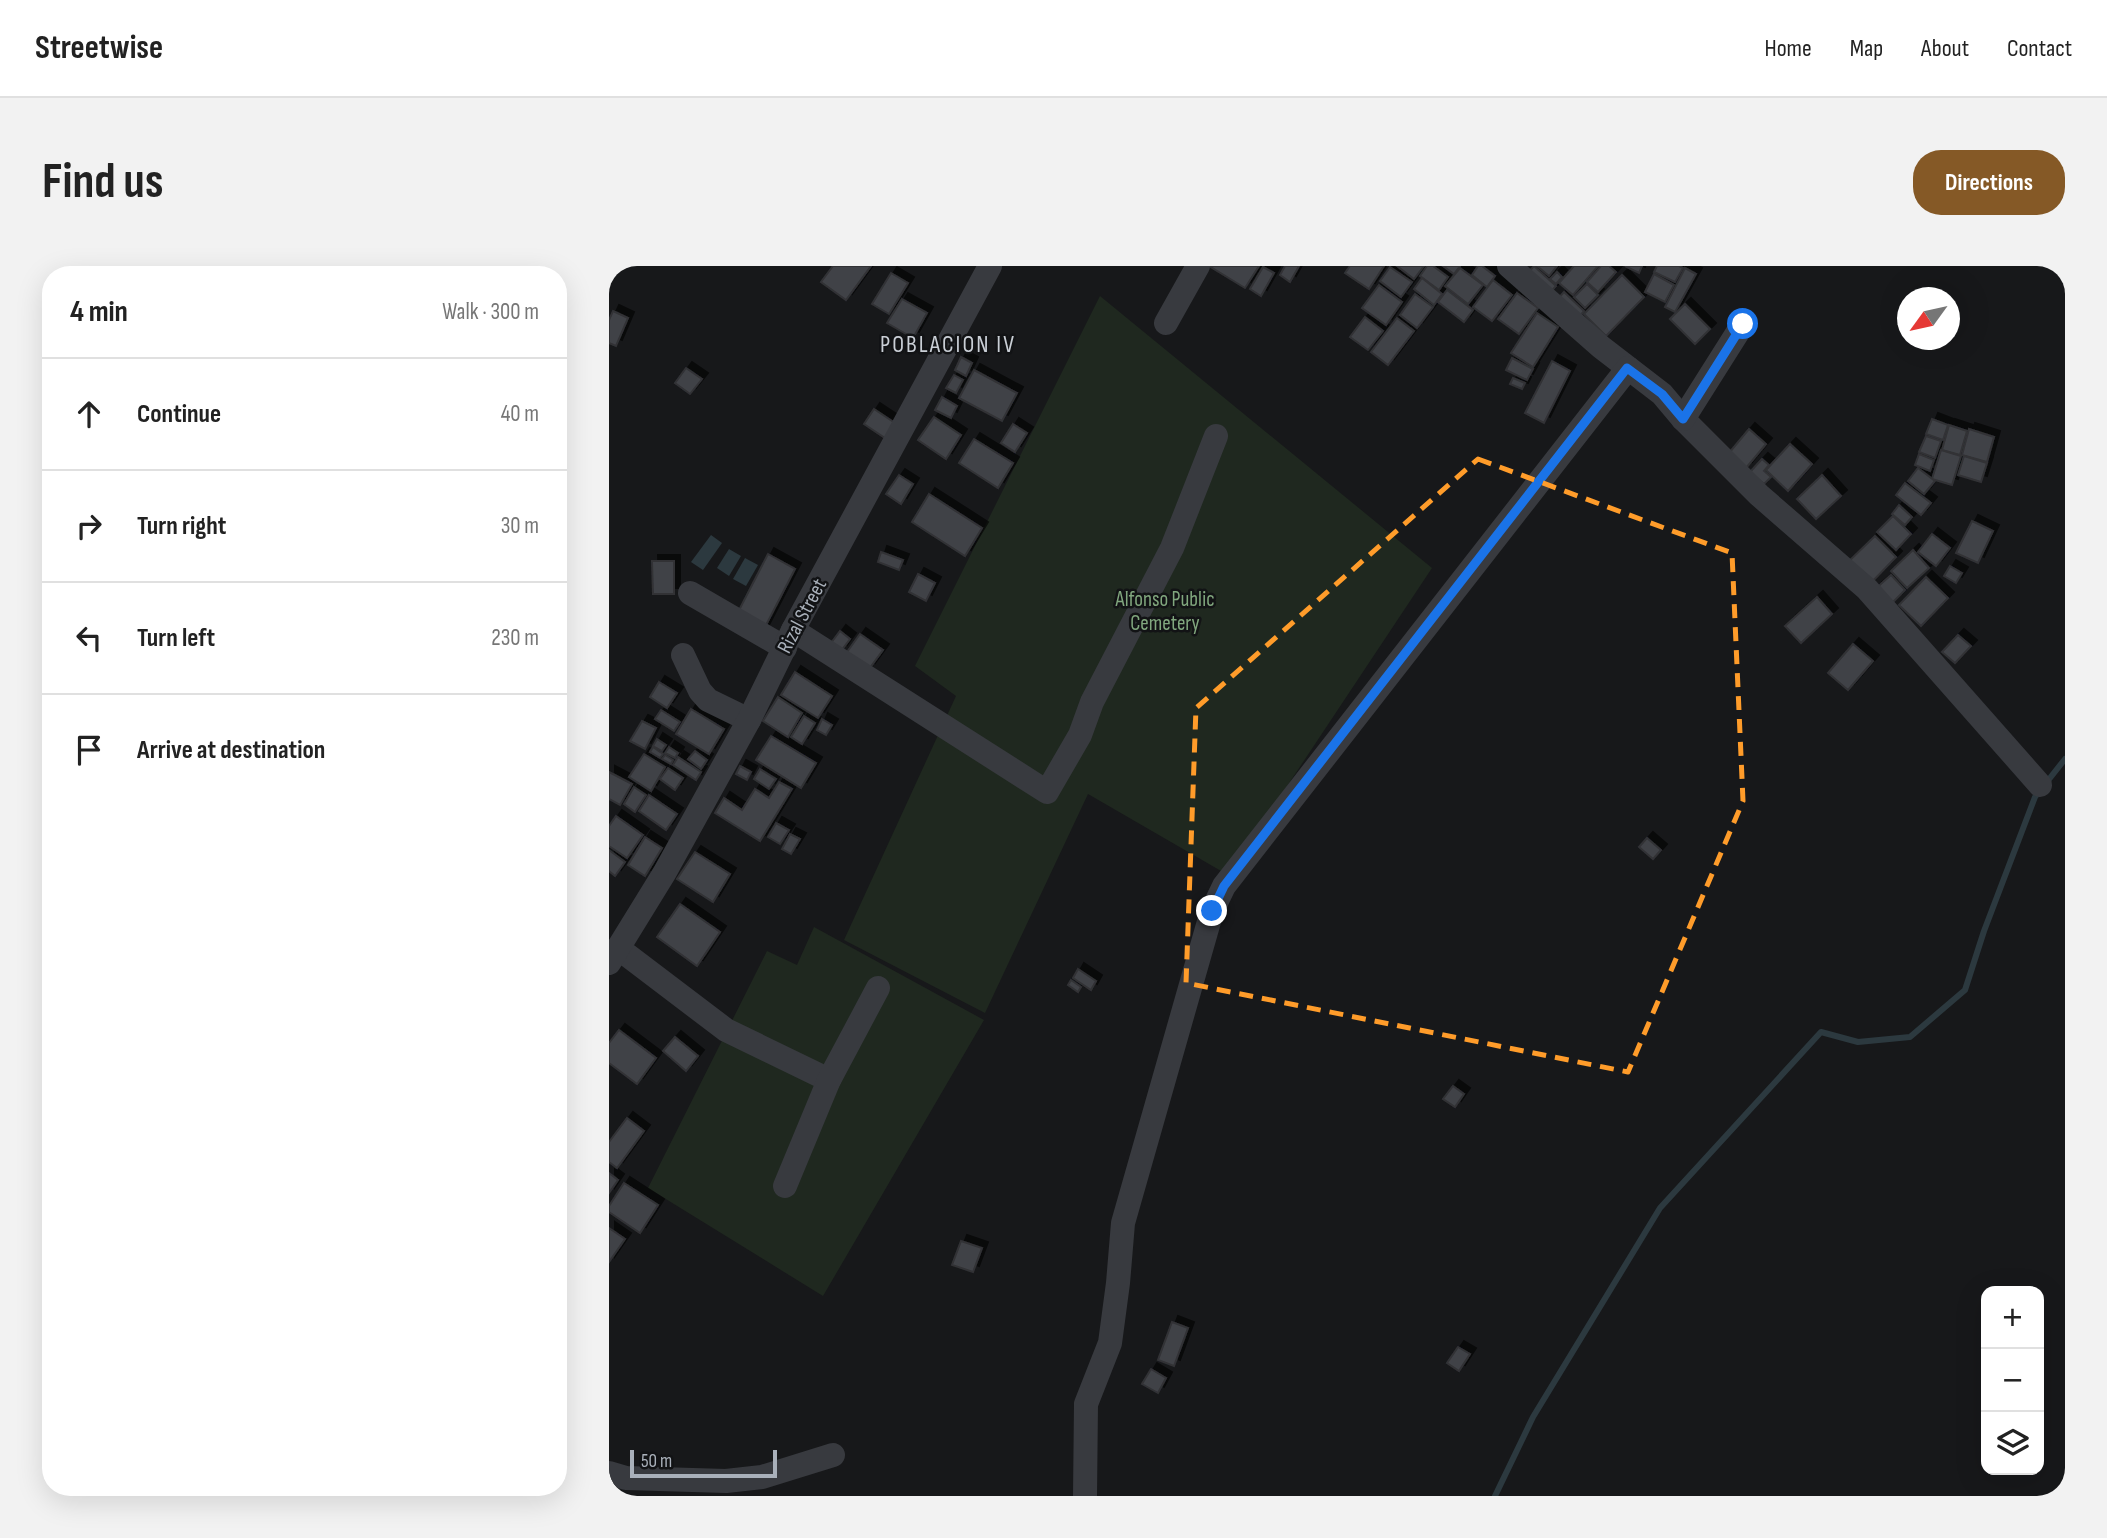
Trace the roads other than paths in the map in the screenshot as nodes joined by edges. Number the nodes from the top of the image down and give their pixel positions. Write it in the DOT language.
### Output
graph roads {
  1 [pos="990,266"];
  2 [pos="1198,266"];
  3 [pos="1509,266"];
  4 [pos="1166,323"];
  5 [pos="1743,324"];
  6 [pos="1627,368"];
  7 [pos="1683,419"];
  8 [pos="1216,436"];
  9 [pos="689,593"];
  10 [pos="789,639"];
  11 [pos="683,655"];
  12 [pos="750,720"];
  13 [pos="2040,785"];
  14 [pos="614,956"];
  15 [pos="878,988"];
  16 [pos="829,1080"];
  17 [pos="785,1186"];
  18 [pos="833,1455"];
  19 [pos="609,1473"];
  20 [pos="1085,1496"];
  1 -- 10 [label="street, Rizal Street"];
  2 -- 4 [label="street"];
  3 -- 6 [label="street"];
  5 -- 7 [label="street"];
  6 -- 7 [label="street"];
  6 -- 20 [label="street"];
  7 -- 13 [label="street"];
  8 -- 10 [label="street"];
  9 -- 10 [label="street"];
  10 -- 12 [label="street, Rizal Street"];
  11 -- 12 [label="street"];
  12 -- 14 [label="street, Rizal Street"];
  14 -- 16 [label="street"];
  15 -- 16 [label="street"];
  16 -- 17 [label="street"];
  18 -- 19 [label="street"];
}
